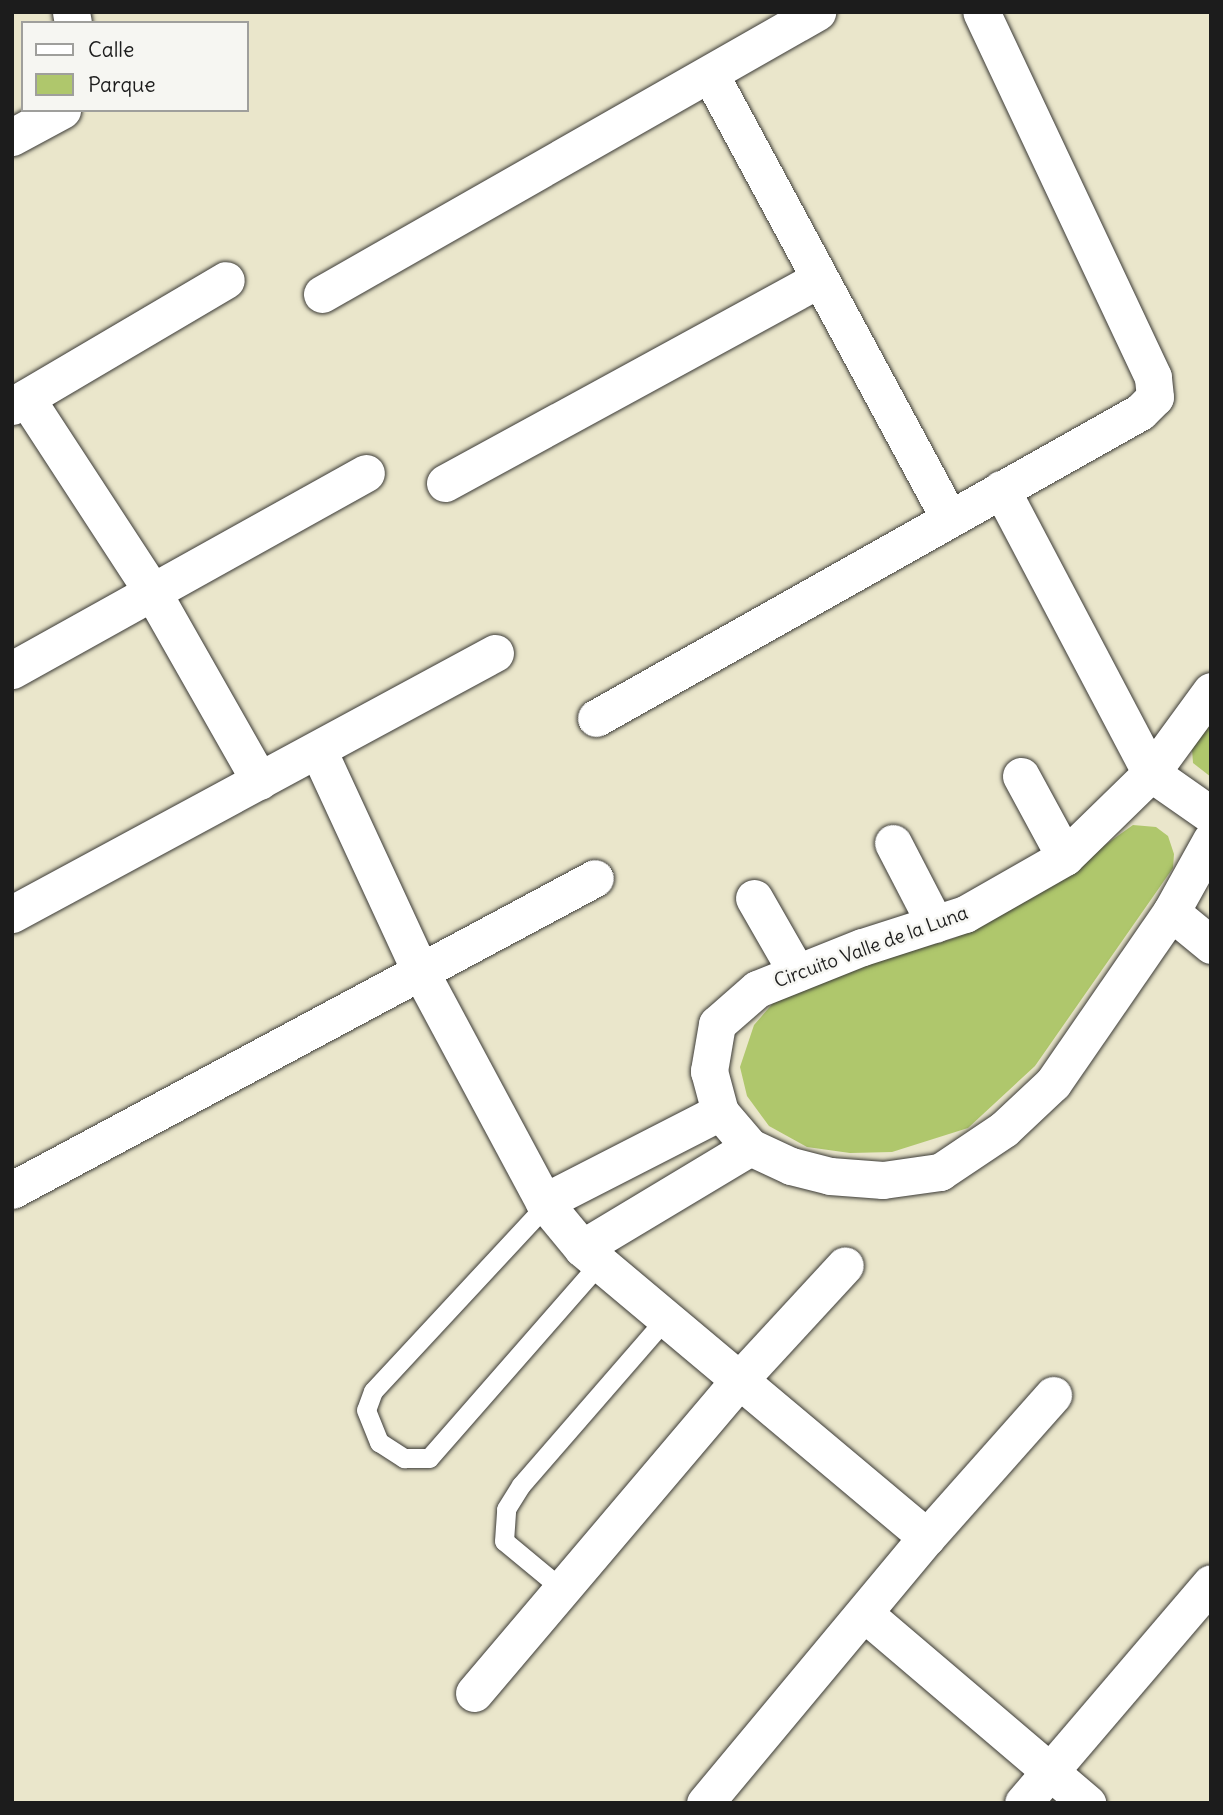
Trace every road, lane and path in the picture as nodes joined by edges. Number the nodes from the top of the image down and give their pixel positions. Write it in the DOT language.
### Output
graph roads {
  1 [pos="817,12"];
  2 [pos="981,12"];
  3 [pos="711,76"];
  4 [pos="58,112"];
  5 [pos="12,137"];
  6 [pos="226,280"];
  7 [pos="818,281"];
  8 [pos="322,295"];
  9 [pos="19,402"];
  10 [pos="366,473"];
  11 [pos="445,483"];
  12 [pos="1001,489"];
  13 [pos="949,518"];
  14 [pos="153,593"];
  15 [pos="495,653"];
  16 [pos="12,670"];
  17 [pos="1211,691"];
  18 [pos="596,718"];
  19 [pos="318,750"];
  20 [pos="1151,773"];
  21 [pos="1021,776"];
  22 [pos="260,781"];
  23 [pos="1211,815"];
  24 [pos="1211,840"];
  25 [pos="893,843"];
  26 [pos="1065,857"];
  27 [pos="595,878"];
  28 [pos="754,898"];
  29 [pos="1171,912"];
  30 [pos="12,914"];
  31 [pos="935,924"];
  32 [pos="1211,945"];
  33 [pos="419,969"];
  34 [pos="797,973"];
  35 [pos="720,1112"];
  36 [pos="750,1147"];
  37 [pos="12,1190"];
  38 [pos="545,1203"];
  39 [pos="591,1256"];
  40 [pos="845,1265"];
  41 [pos="666,1318"];
  42 [pos="739,1380"];
  43 [pos="1053,1395"];
  44 [pos="927,1537"];
  45 [pos="1211,1583"];
  46 [pos="562,1589"];
  47 [pos="865,1614"];
  48 [pos="474,1693"];
  49 [pos="1051,1771"];
  50 [pos="705,1803"];
  51 [pos="1023,1803"];
  52 [pos="1087,1803"];
  1 -- 3 [label="street"];
  2 -- 12 [label="street"];
  3 -- 7 [label="street"];
  3 -- 8 [label="street"];
  4 -- 5 [label="street"];
  6 -- 9 [label="street"];
  7 -- 11 [label="street"];
  7 -- 13 [label="street"];
  9 -- 14 [label="street"];
  10 -- 14 [label="street"];
  12 -- 13 [label="street"];
  12 -- 20 [label="street"];
  13 -- 18 [label="street"];
  14 -- 16 [label="street"];
  14 -- 22 [label="street"];
  15 -- 19 [label="street"];
  17 -- 20 [label="street, Circuito Valle de la Luna"];
  19 -- 22 [label="street"];
  19 -- 33 [label="street"];
  20 -- 23 [label="street"];
  20 -- 26 [label="street, Circuito Valle de la Luna"];
  21 -- 26 [label="street"];
  22 -- 30 [label="street"];
  24 -- 29 [label="street, Circuito Valle de la Luna"];
  25 -- 31 [label="street"];
  26 -- 31 [label="street, Circuito Valle de la Luna"];
  27 -- 33 [label="street"];
  28 -- 34 [label="street"];
  29 -- 32 [label="street"];
  29 -- 36 [label="street, Circuito Valle de la Luna"];
  31 -- 34 [label="street, Circuito Valle de la Luna"];
  33 -- 37 [label="street"];
  33 -- 38 [label="street"];
  34 -- 35 [label="street, Circuito Valle de la Luna"];
  35 -- 36 [label="street, Circuito Valle de la Luna"];
  35 -- 38 [label="street"];
  36 -- 39 [label="street"];
  38 -- 39 [label="street"];
  38 -- 39 [label="lane"];
  39 -- 41 [label="street"];
  40 -- 42 [label="street"];
  41 -- 42 [label="street"];
  41 -- 46 [label="lane"];
  42 -- 44 [label="street"];
  42 -- 46 [label="street"];
  43 -- 44 [label="street"];
  44 -- 47 [label="street"];
  45 -- 49 [label="street"];
  46 -- 48 [label="street"];
  47 -- 49 [label="street"];
  47 -- 50 [label="street"];
  49 -- 51 [label="street"];
  49 -- 52 [label="street"];
}
